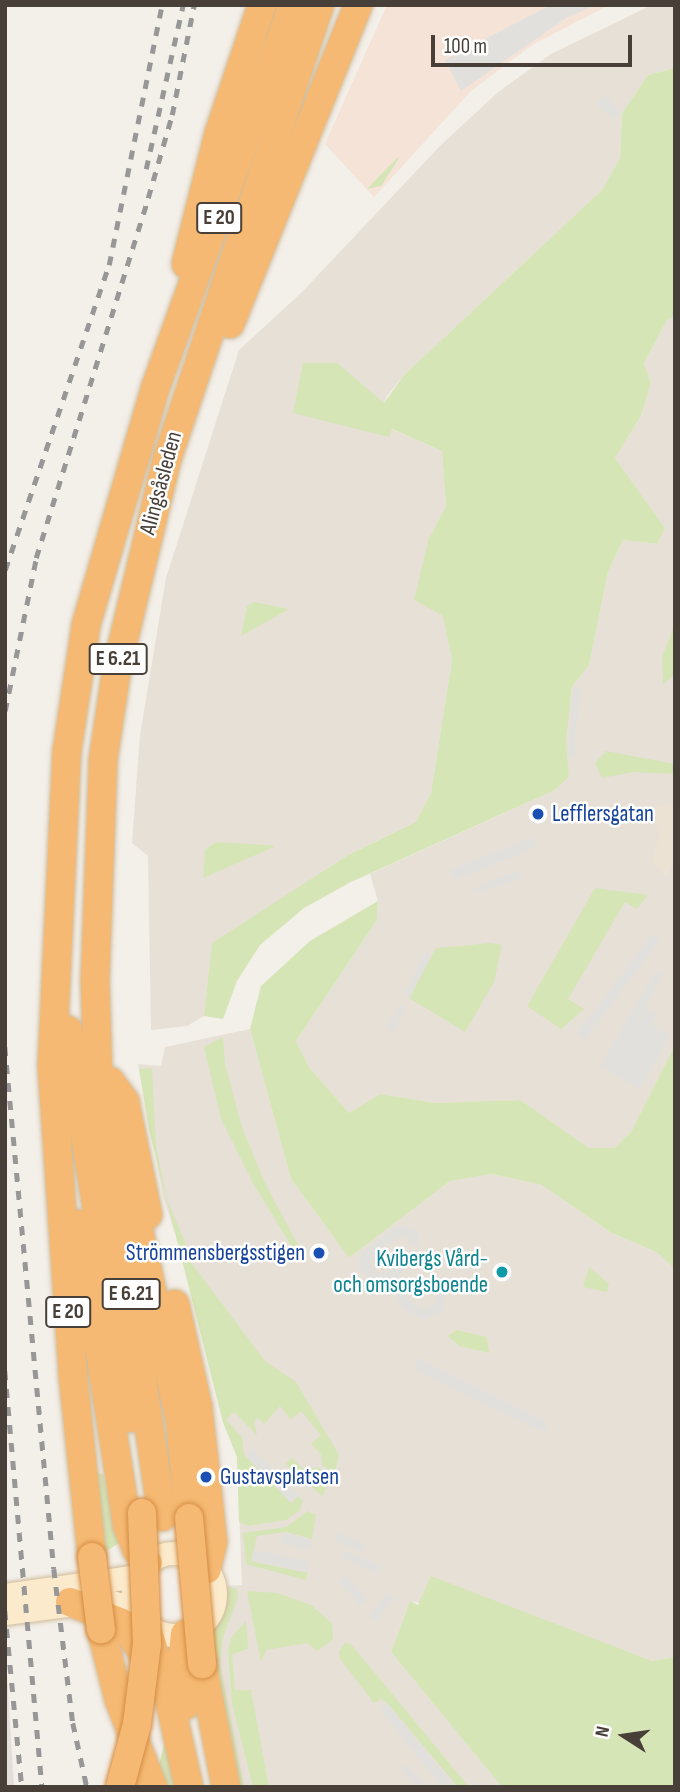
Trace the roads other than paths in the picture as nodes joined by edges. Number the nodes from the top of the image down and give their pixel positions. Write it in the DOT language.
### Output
graph roads {
  1 [pos="262,5"];
  2 [pos="293,5"];
  3 [pos="320,5"];
  4 [pos="358,5"];
  5 [pos="156,386"];
  6 [pos="167,460"];
  7 [pos="59,954"];
  8 [pos="95,981"];
  9 [pos="72,1072"];
  10 [pos="110,1081"];
  11 [pos="152,1515"];
  12 [pos="142,1569"];
  13 [pos="207,1569"];
  14 [pos="5,1595"];
  15 [pos="70,1602"];
  16 [pos="5,1613"];
  17 [pos="140,1616"];
  18 [pos="185,1634"];
  19 [pos="168,1694"];
  20 [pos="120,1787"];
  21 [pos="138,1787"];
  22 [pos="153,1787"];
  23 [pos="189,1787"];
  24 [pos="204,1787"];
  25 [pos="226,1787"];
  1 -- 5 [label="highway"];
  2 -- 5 [label="highway, Alingsåsleden / E 20"];
  3 -- 6 [label="highway, Alingsåsleden / E 20"];
  4 -- 6 [label="highway"];
  5 -- 7 [label="highway, Alingsåsleden / E 20"];
  6 -- 8 [label="highway, Alingsåsleden / E 6.21"];
  7 -- 9 [label="highway, E 6.21"];
  7 -- 22 [label="highway, E 20, bridge"];
  8 -- 10 [label="highway"];
  8 -- 11 [label="highway, E 6.21"];
  9 -- 11 [label="highway, E 6.21"];
  9 -- 12 [label="highway"];
  10 -- 13 [label="highway"];
  10 -- 25 [label="highway, bridge"];
  11 -- 20 [label="highway, E 6.21, bridge"];
  11 -- 21 [label="highway, E 6.21"];
  12 -- 13 [label="main road"];
  12 -- 14 [label="main road"];
  12 -- 17 [label="main road"];
  13 -- 18 [label="main road"];
  15 -- 16 [label="main road"];
  15 -- 17 [label="main road"];
  15 -- 19 [label="highway"];
  17 -- 18 [label="main road"];
  17 -- 19 [label="highway"];
  18 -- 24 [label="highway"];
  19 -- 23 [label="highway"];
}
